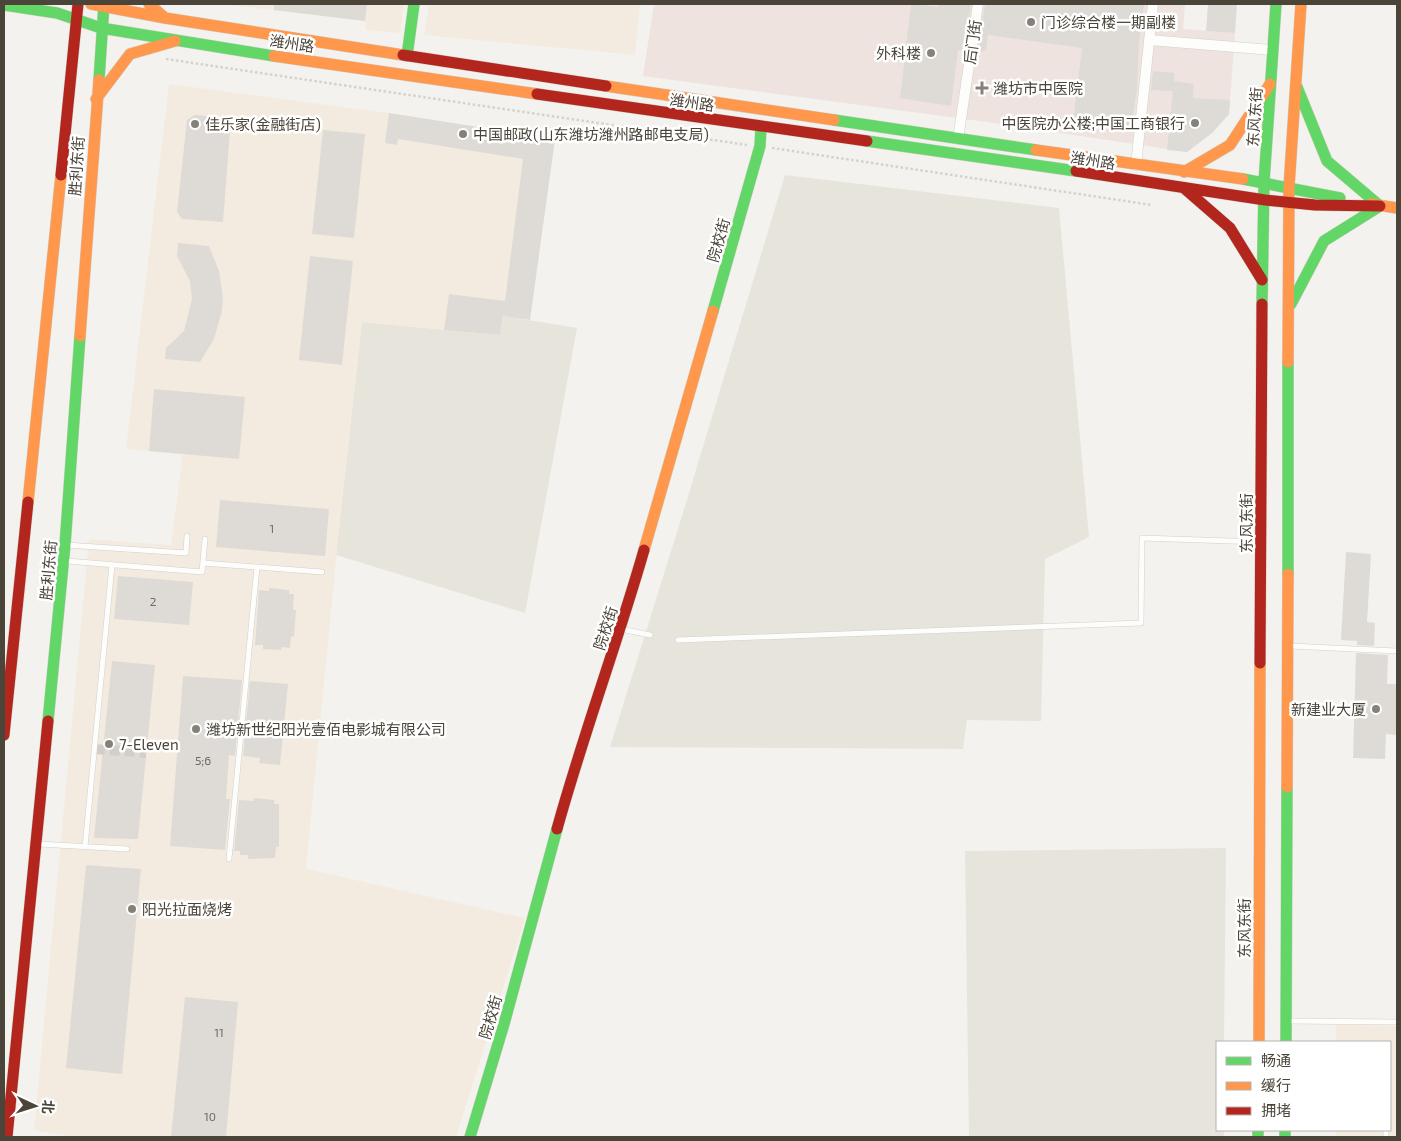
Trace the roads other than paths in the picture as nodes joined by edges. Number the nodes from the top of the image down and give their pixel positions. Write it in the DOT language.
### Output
graph roads {
  1 [pos="78,4"];
  2 [pos="92,4"];
  3 [pos="149,4"];
  4 [pos="414,4"];
  5 [pos="978,4"];
  6 [pos="1153,4"];
  7 [pos="1276,4"];
  8 [pos="1300,4"];
  9 [pos="4,5"];
  10 [pos="104,6"];
  11 [pos="165,18"];
  12 [pos="78,19"];
  13 [pos="101,28"];
  14 [pos="1149,40"];
  15 [pos="175,41"];
  16 [pos="1273,50"];
  17 [pos="407,56"];
  18 [pos="1271,82"];
  19 [pos="1296,83"];
  20 [pos="96,99"];
  21 [pos="761,127"];
  22 [pos="958,139"];
  23 [pos="1136,166"];
  24 [pos="1184,172"];
  25 [pos="1264,182"];
  26 [pos="1290,187"];
  27 [pos="1184,188"];
  28 [pos="1265,200"];
  29 [pos="1290,201"];
  30 [pos="1380,206"];
  31 [pos="1397,208"];
  32 [pos="1262,280"];
  33 [pos="1290,306"];
  34 [pos="187,536"];
  35 [pos="205,539"];
  36 [pos="1261,542"];
  37 [pos="65,545"];
  38 [pos="64,561"];
  39 [pos="112,564"];
  40 [pos="203,564"];
  41 [pos="258,567"];
  42 [pos="322,572"];
  43 [pos="621,629"];
  44 [pos="650,635"];
  45 [pos="678,640"];
  46 [pos="1289,646"];
  47 [pos="1397,651"];
  48 [pos="4,735"];
  49 [pos="36,844"];
  50 [pos="85,847"];
  51 [pos="127,849"];
  52 [pos="230,859"];
  53 [pos="1286,1021"];
  54 [pos="1395,1022"];
  55 [pos="1259,1041"];
  56 [pos="1286,1041"];
  57 [pos="7,1137"];
  58 [pos="470,1137"];
  1 -- 12 [label="main road, 胜利东街"];
  2 -- 10 [label="main road, 潍州路"];
  3 -- 11 [label="main road"];
  4 -- 17 [label="main road"];
  5 -- 22 [label="street, 后门街"];
  6 -- 14 [label="street"];
  7 -- 16 [label="main road, 东风东街"];
  8 -- 19 [label="main road"];
  9 -- 12 [label="main road, 潍州路"];
  10 -- 11 [label="main road, 潍州路"];
  10 -- 13 [label="main road, 胜利东街"];
  11 -- 17 [label="main road, 潍州路"];
  12 -- 13 [label="main road, 潍州路"];
  12 -- 48 [label="main road, 胜利东街"];
  13 -- 15 [label="main road, 潍州路"];
  13 -- 20 [label="main road, 胜利东街"];
  14 -- 16 [label="street"];
  14 -- 23 [label="street"];
  15 -- 20 [label="main road"];
  15 -- 21 [label="main road, 潍州路"];
  16 -- 18 [label="main road, 东风东街"];
  17 -- 22 [label="main road, 潍州路"];
  18 -- 24 [label="main road"];
  18 -- 25 [label="main road, 东风东街"];
  19 -- 26 [label="main road"];
  19 -- 30 [label="main road"];
  20 -- 37 [label="main road, 胜利东街"];
  21 -- 27 [label="main road, 潍州路"];
  21 -- 43 [label="main road, 院校街"];
  22 -- 23 [label="main road, 潍州路"];
  23 -- 24 [label="main road, 潍州路"];
  24 -- 25 [label="main road, 潍州路"];
  25 -- 26 [label="main road, 潍州路"];
  25 -- 28 [label="main road, 东风东街"];
  26 -- 29 [label="main road"];
  26 -- 30 [label="main road, 潍州路"];
  27 -- 28 [label="main road, 潍州路"];
  27 -- 32 [label="main road"];
  28 -- 29 [label="main road, 潍州路"];
  28 -- 32 [label="main road, 东风东街"];
  29 -- 30 [label="main road, 潍州路"];
  29 -- 33 [label="main road"];
  30 -- 31 [label="main road, 潍州路"];
  30 -- 33 [label="main road"];
  32 -- 36 [label="main road, 东风东街"];
  33 -- 46 [label="main road"];
  34 -- 37 [label="lane"];
  35 -- 40 [label="lane"];
  36 -- 45 [label="lane"];
  36 -- 55 [label="main road, 东风东街"];
  37 -- 38 [label="main road, 胜利东街"];
  38 -- 39 [label="lane"];
  38 -- 49 [label="main road, 胜利东街"];
  39 -- 40 [label="lane"];
  39 -- 50 [label="lane"];
  40 -- 41 [label="lane"];
  41 -- 42 [label="lane"];
  41 -- 52 [label="lane"];
  43 -- 44 [label="lane"];
  43 -- 58 [label="main road, 院校街"];
  46 -- 47 [label="lane"];
  46 -- 53 [label="main road"];
  49 -- 50 [label="lane"];
  49 -- 57 [label="main road, 胜利东街"];
  50 -- 51 [label="lane"];
  53 -- 54 [label="lane"];
  53 -- 56 [label="main road"];
}
